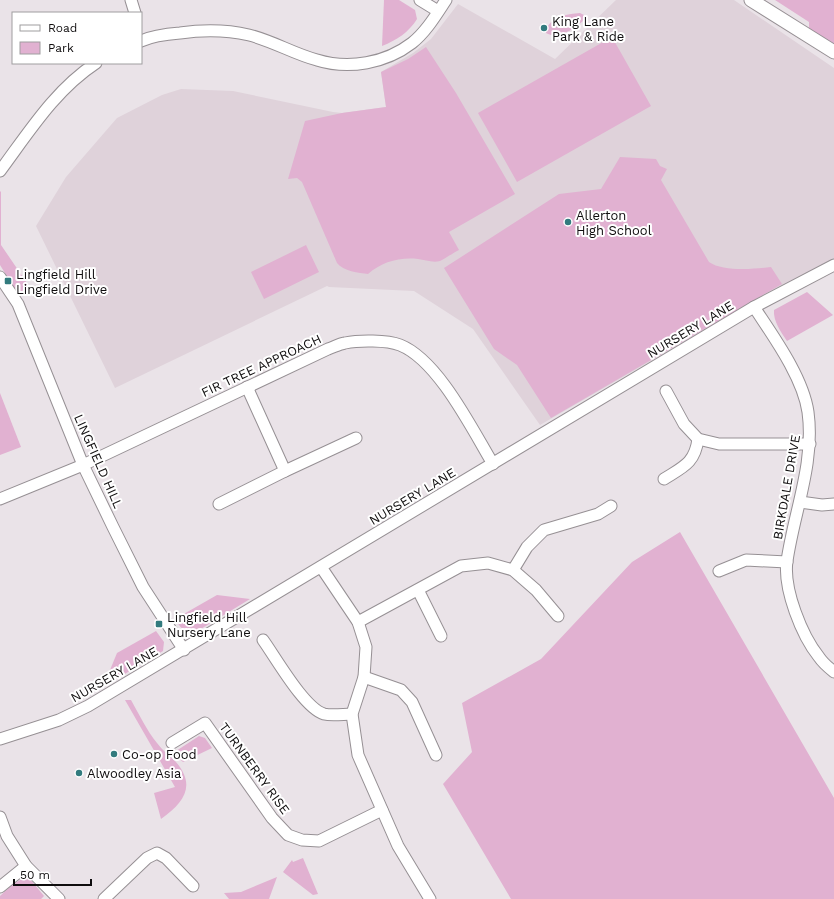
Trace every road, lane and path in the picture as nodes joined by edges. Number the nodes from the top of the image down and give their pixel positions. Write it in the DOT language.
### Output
graph roads {
  1 [pos="131,0"];
  2 [pos="420,0"];
  3 [pos="446,0"];
  4 [pos="751,0"];
  5 [pos="438,11"];
  6 [pos="135,12"];
  7 [pos="142,37"];
  8 [pos="834,52"];
  9 [pos="95,64"];
  10 [pos="0,171"];
  11 [pos="834,265"];
  12 [pos="0,278"];
  13 [pos="754,307"];
  14 [pos="247,387"];
  15 [pos="666,391"];
  16 [pos="356,438"];
  17 [pos="698,439"];
  18 [pos="810,444"];
  19 [pos="493,464"];
  20 [pos="83,465"];
  21 [pos="286,471"];
  22 [pos="664,479"];
  23 [pos="0,499"];
  24 [pos="800,502"];
  25 [pos="219,504"];
  26 [pos="834,504"];
  27 [pos="611,506"];
  28 [pos="787,562"];
  29 [pos="321,567"];
  30 [pos="513,570"];
  31 [pos="719,571"];
  32 [pos="418,590"];
  33 [pos="558,616"];
  34 [pos="358,622"];
  35 [pos="441,636"];
  36 [pos="263,640"];
  37 [pos="184,650"];
  38 [pos="834,672"];
  39 [pos="364,677"];
  40 [pos="352,714"];
  41 [pos="0,739"];
  42 [pos="172,743"];
  43 [pos="436,755"];
  44 [pos="382,810"];
  45 [pos="0,817"];
  46 [pos="26,866"];
  47 [pos="193,886"];
  48 [pos="0,887"];
  49 [pos="59,899"];
  50 [pos="104,899"];
  51 [pos="430,899"];
  1 -- 6 [label="street"];
  2 -- 5 [label="street"];
  3 -- 5 [label="street"];
  4 -- 8 [label="street"];
  5 -- 7 [label="street"];
  9 -- 10 [label="street"];
  11 -- 13 [label="street, NURSERY LANE"];
  12 -- 20 [label="street, LINGFIELD HILL"];
  13 -- 18 [label="street, BIRKDALE DRIVE"];
  13 -- 19 [label="street, NURSERY LANE"];
  14 -- 19 [label="street, FIR TREE APPROACH"];
  14 -- 20 [label="street, FIR TREE APPROACH"];
  14 -- 21 [label="street"];
  15 -- 17 [label="street"];
  16 -- 21 [label="street"];
  17 -- 18 [label="street"];
  17 -- 22 [label="street"];
  18 -- 24 [label="street, BIRKDALE DRIVE"];
  19 -- 29 [label="street, NURSERY LANE"];
  20 -- 23 [label="street, FIR TREE APPROACH"];
  20 -- 37 [label="street, LINGFIELD HILL"];
  21 -- 25 [label="street"];
  24 -- 26 [label="street"];
  24 -- 28 [label="street, BIRKDALE DRIVE"];
  27 -- 30 [label="street"];
  28 -- 31 [label="street"];
  28 -- 38 [label="street, BIRKDALE DRIVE"];
  29 -- 34 [label="street"];
  29 -- 37 [label="street, NURSERY LANE"];
  30 -- 32 [label="street"];
  30 -- 33 [label="street"];
  32 -- 34 [label="street"];
  32 -- 35 [label="street"];
  34 -- 39 [label="street"];
  36 -- 40 [label="street"];
  37 -- 41 [label="street, NURSERY LANE"];
  39 -- 40 [label="street"];
  39 -- 43 [label="street"];
  40 -- 44 [label="street"];
  42 -- 44 [label="street, TURNBERRY RISE"];
  44 -- 51 [label="street"];
  45 -- 46 [label="street"];
  46 -- 48 [label="street"];
  46 -- 49 [label="street"];
  47 -- 50 [label="street"];
}
